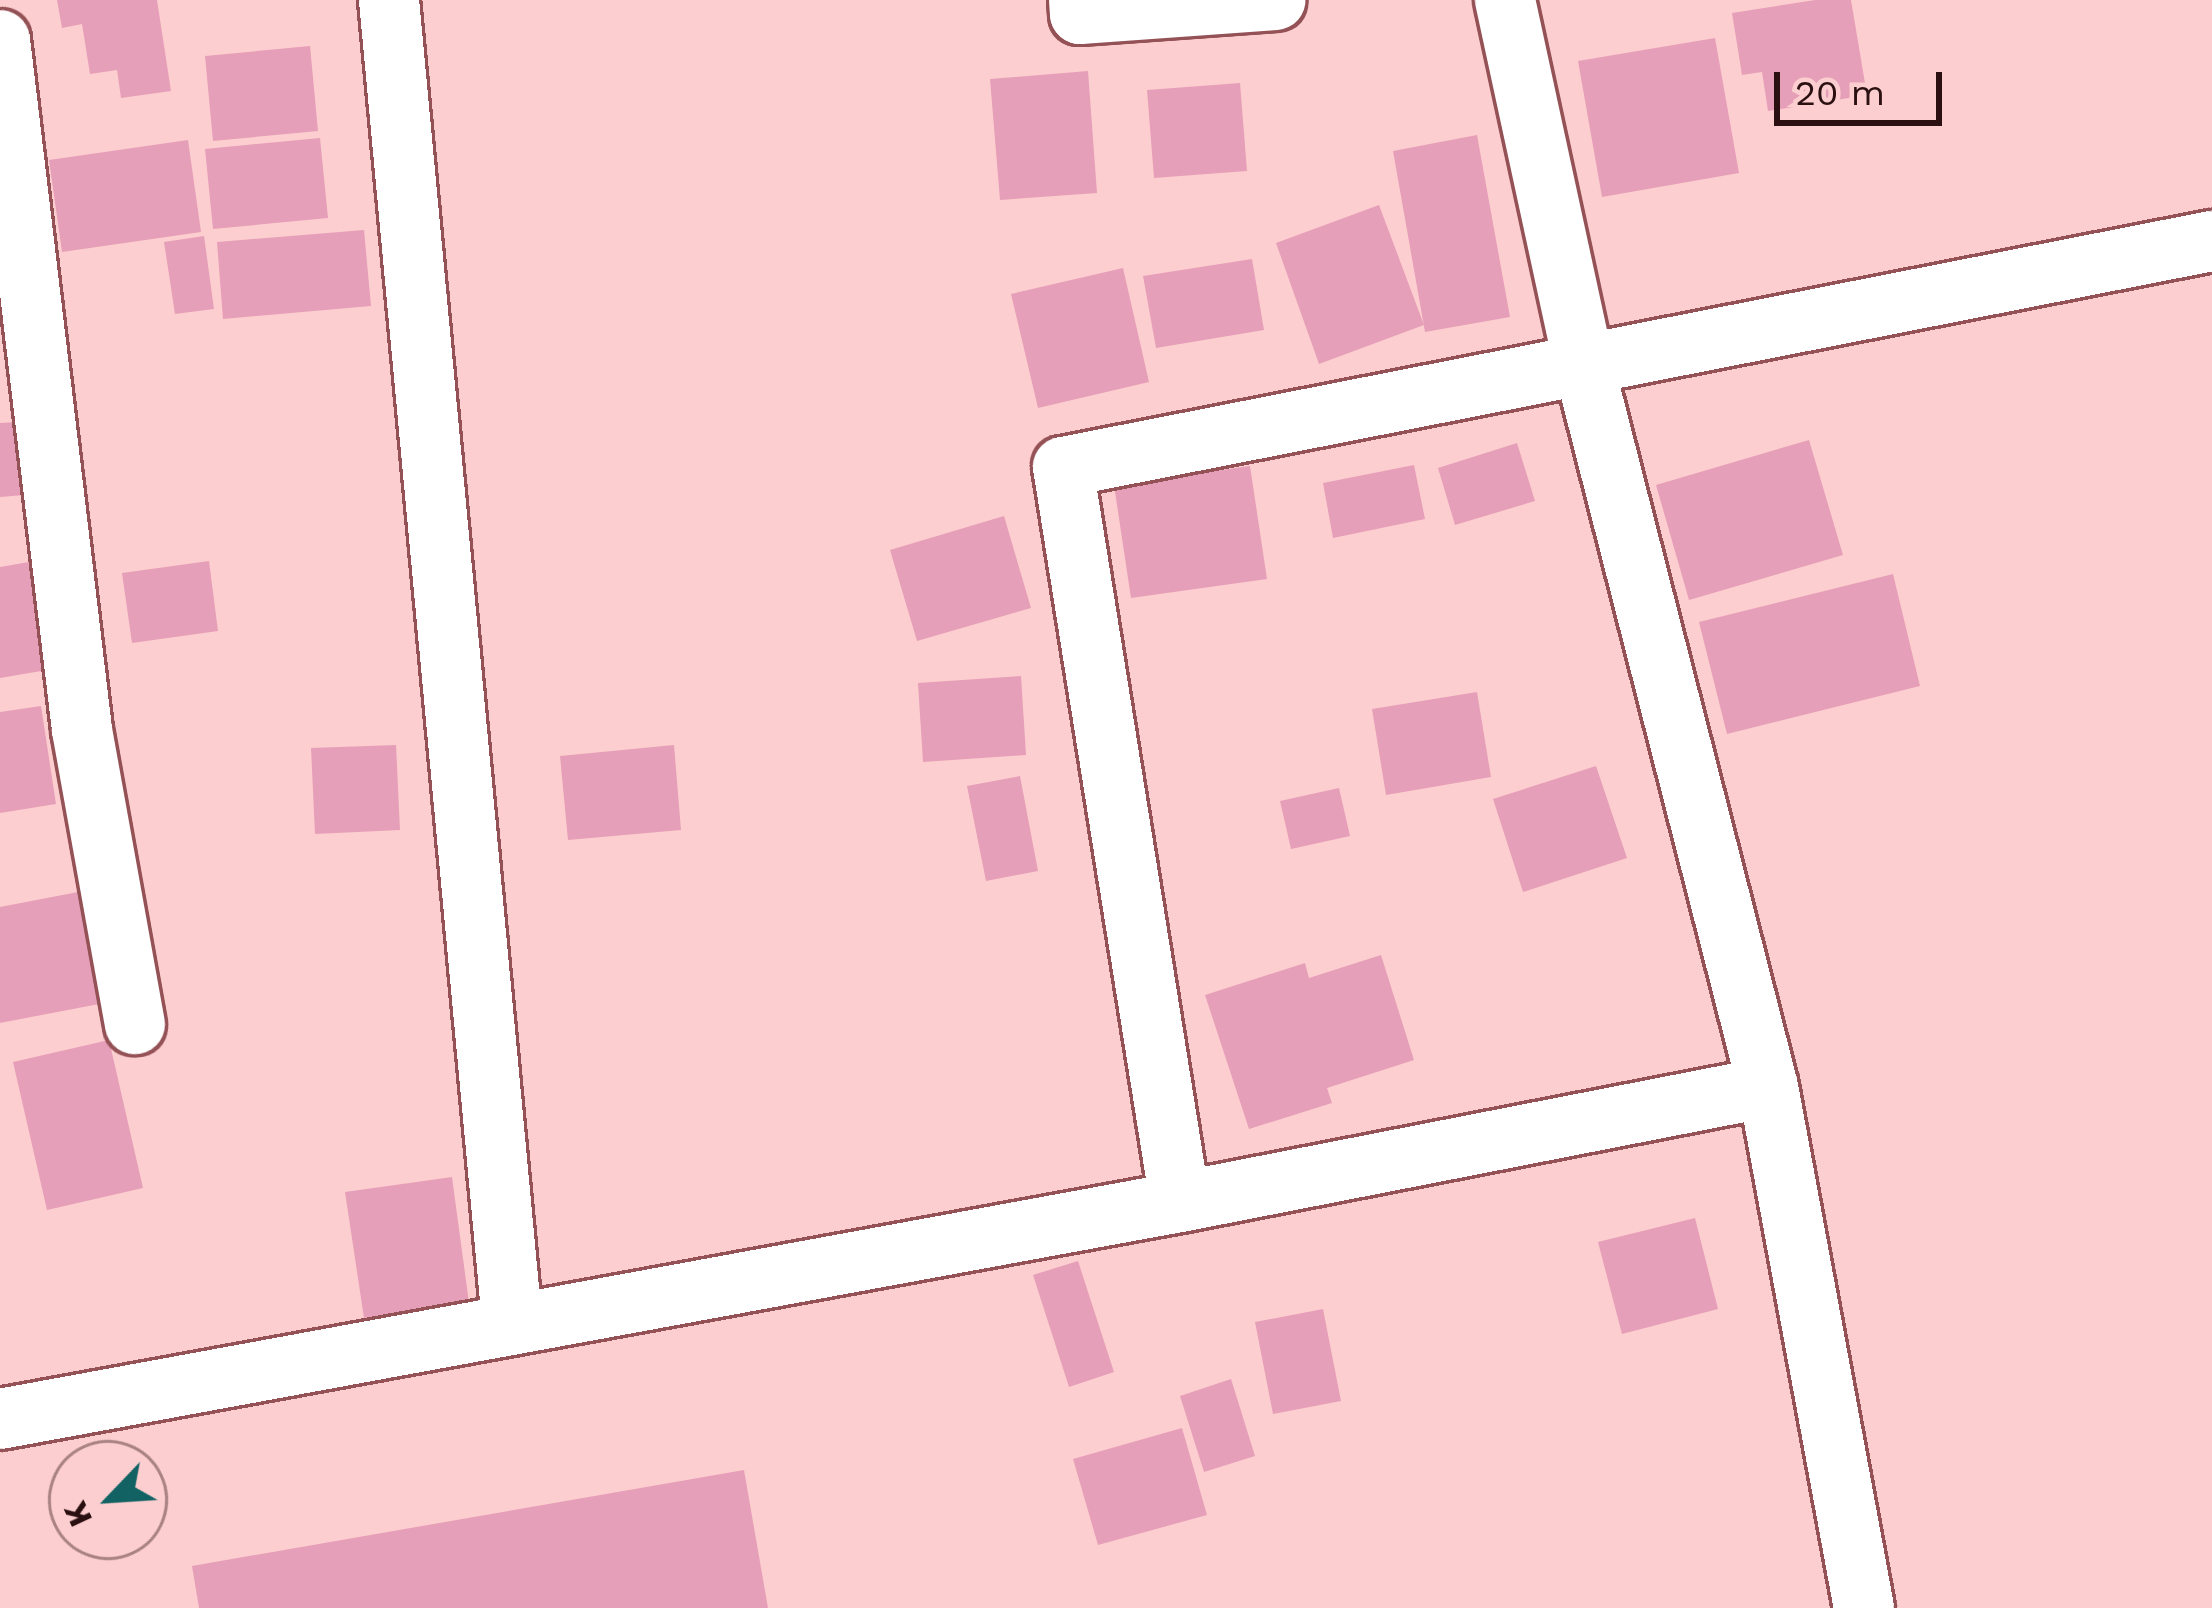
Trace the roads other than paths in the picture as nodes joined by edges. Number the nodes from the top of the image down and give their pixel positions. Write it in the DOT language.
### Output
graph roads {
  1 [pos="389,0"];
  2 [pos="1079,0"];
  3 [pos="1275,0"];
  4 [pos="1505,0"];
  5 [pos="0,40"];
  6 [pos="2212,241"];
  7 [pos="1583,362"];
  8 [pos="135,1024"];
  9 [pos="1768,1087"];
  10 [pos="1180,1202"];
  11 [pos="512,1322"];
  12 [pos="0,1419"];
  13 [pos="1864,1608"];
  1 -- 11 [label="street"];
  2 -- 3 [label="street"];
  4 -- 7 [label="street"];
  5 -- 8 [label="street"];
  6 -- 7 [label="street"];
  7 -- 9 [label="street"];
  7 -- 10 [label="street"];
  9 -- 10 [label="street"];
  9 -- 13 [label="street"];
  10 -- 11 [label="street"];
  11 -- 12 [label="street"];
}
